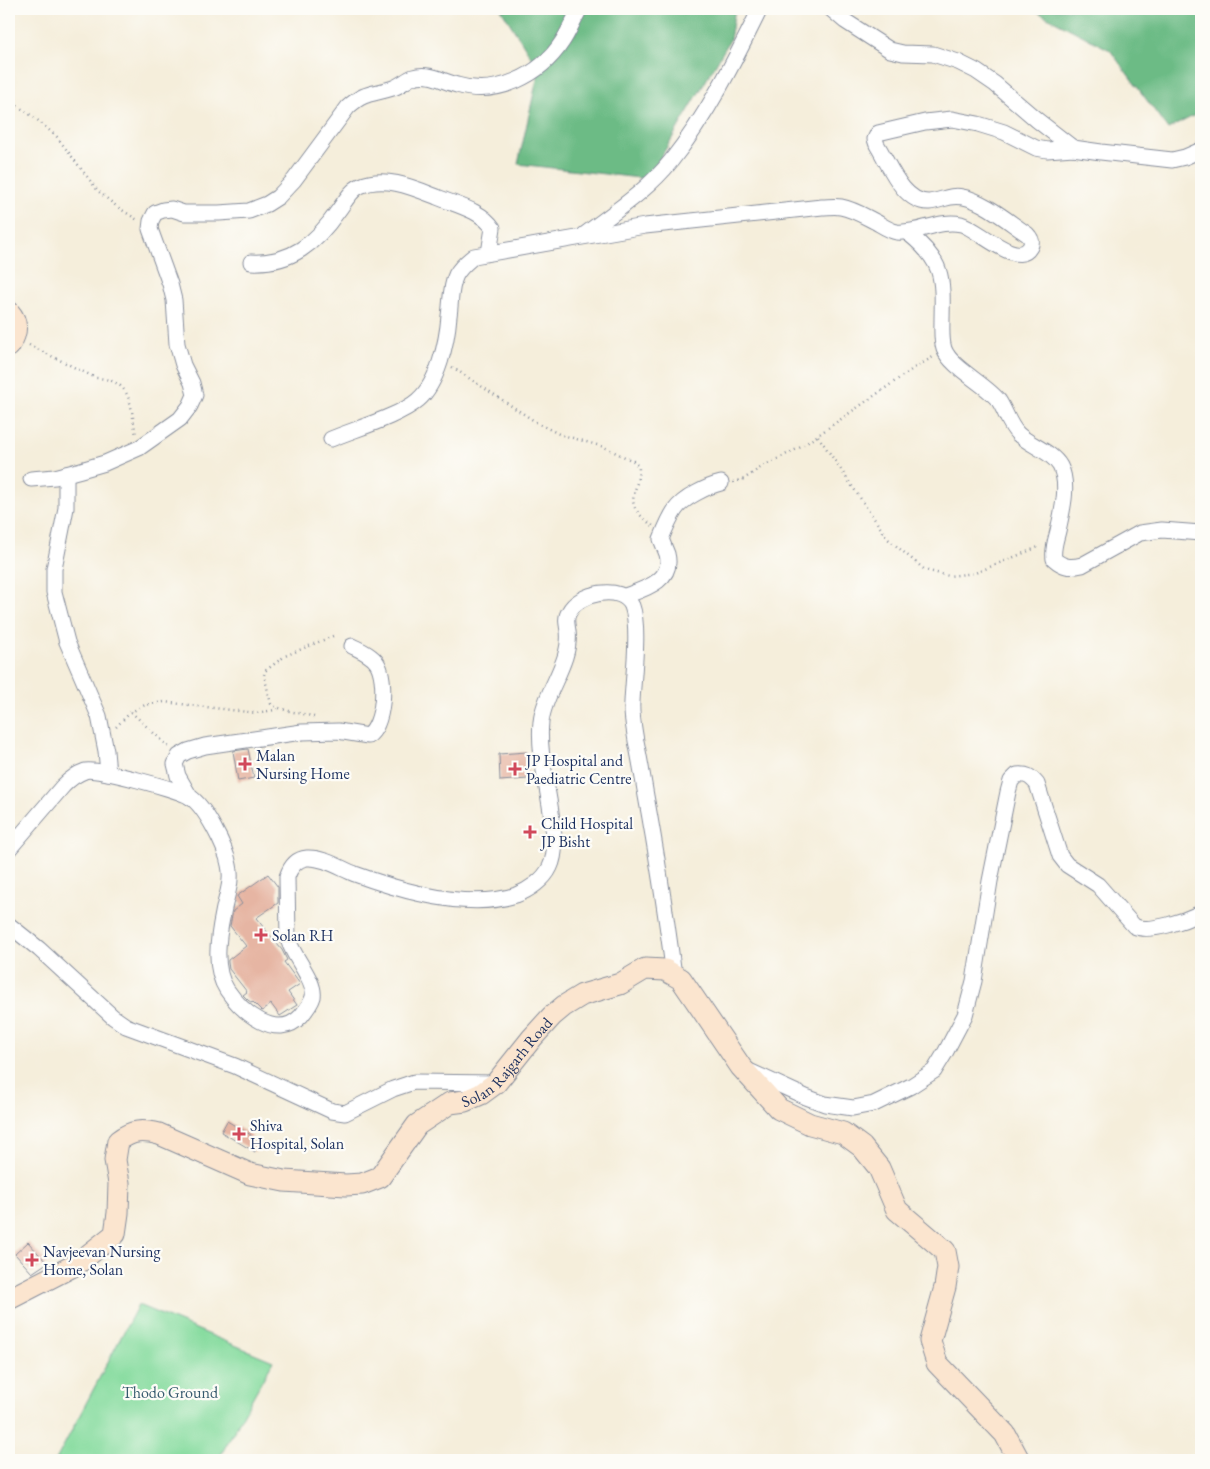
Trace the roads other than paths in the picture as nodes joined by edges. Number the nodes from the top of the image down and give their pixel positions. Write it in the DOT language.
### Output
graph roads {
  1 [pos="580,9"];
  2 [pos="760,9"];
  3 [pos="831,9"];
  4 [pos="1074,148"];
  5 [pos="1201,150"];
  6 [pos="908,233"];
  7 [pos="583,237"];
  8 [pos="489,253"];
  9 [pos="251,262"];
  10 [pos="9,312"];
  11 [pos="11,342"];
  12 [pos="331,439"];
  13 [pos="66,474"];
  14 [pos="31,479"];
  15 [pos="722,483"];
  16 [pos="1201,533"];
  17 [pos="625,596"];
  18 [pos="352,646"];
  19 [pos="108,774"];
  20 [pos="190,797"];
  21 [pos="9,849"];
  22 [pos="1201,913"];
  23 [pos="9,925"];
  24 [pos="674,975"];
  25 [pos="741,1067"];
  26 [pos="496,1083"];
  27 [pos="9,1299"];
  28 [pos="1019,1460"];
  1 -- 13 [label="street"];
  2 -- 7 [label="street"];
  3 -- 4 [label="street"];
  4 -- 5 [label="street"];
  4 -- 6 [label="street"];
  6 -- 7 [label="street"];
  6 -- 16 [label="street"];
  7 -- 8 [label="street"];
  8 -- 9 [label="street"];
  8 -- 12 [label="street"];
  10 -- 11 [label="main road"];
  13 -- 14 [label="street"];
  13 -- 19 [label="street"];
  15 -- 17 [label="street"];
  17 -- 20 [label="street"];
  17 -- 24 [label="street"];
  18 -- 20 [label="street"];
  19 -- 20 [label="street"];
  19 -- 21 [label="street"];
  22 -- 25 [label="street"];
  23 -- 26 [label="street"];
  24 -- 25 [label="main road"];
  24 -- 26 [label="main road, Solan Rajgarh Road"];
  25 -- 28 [label="main road"];
  26 -- 27 [label="main road, Solan Rajgarh Road"];
}
